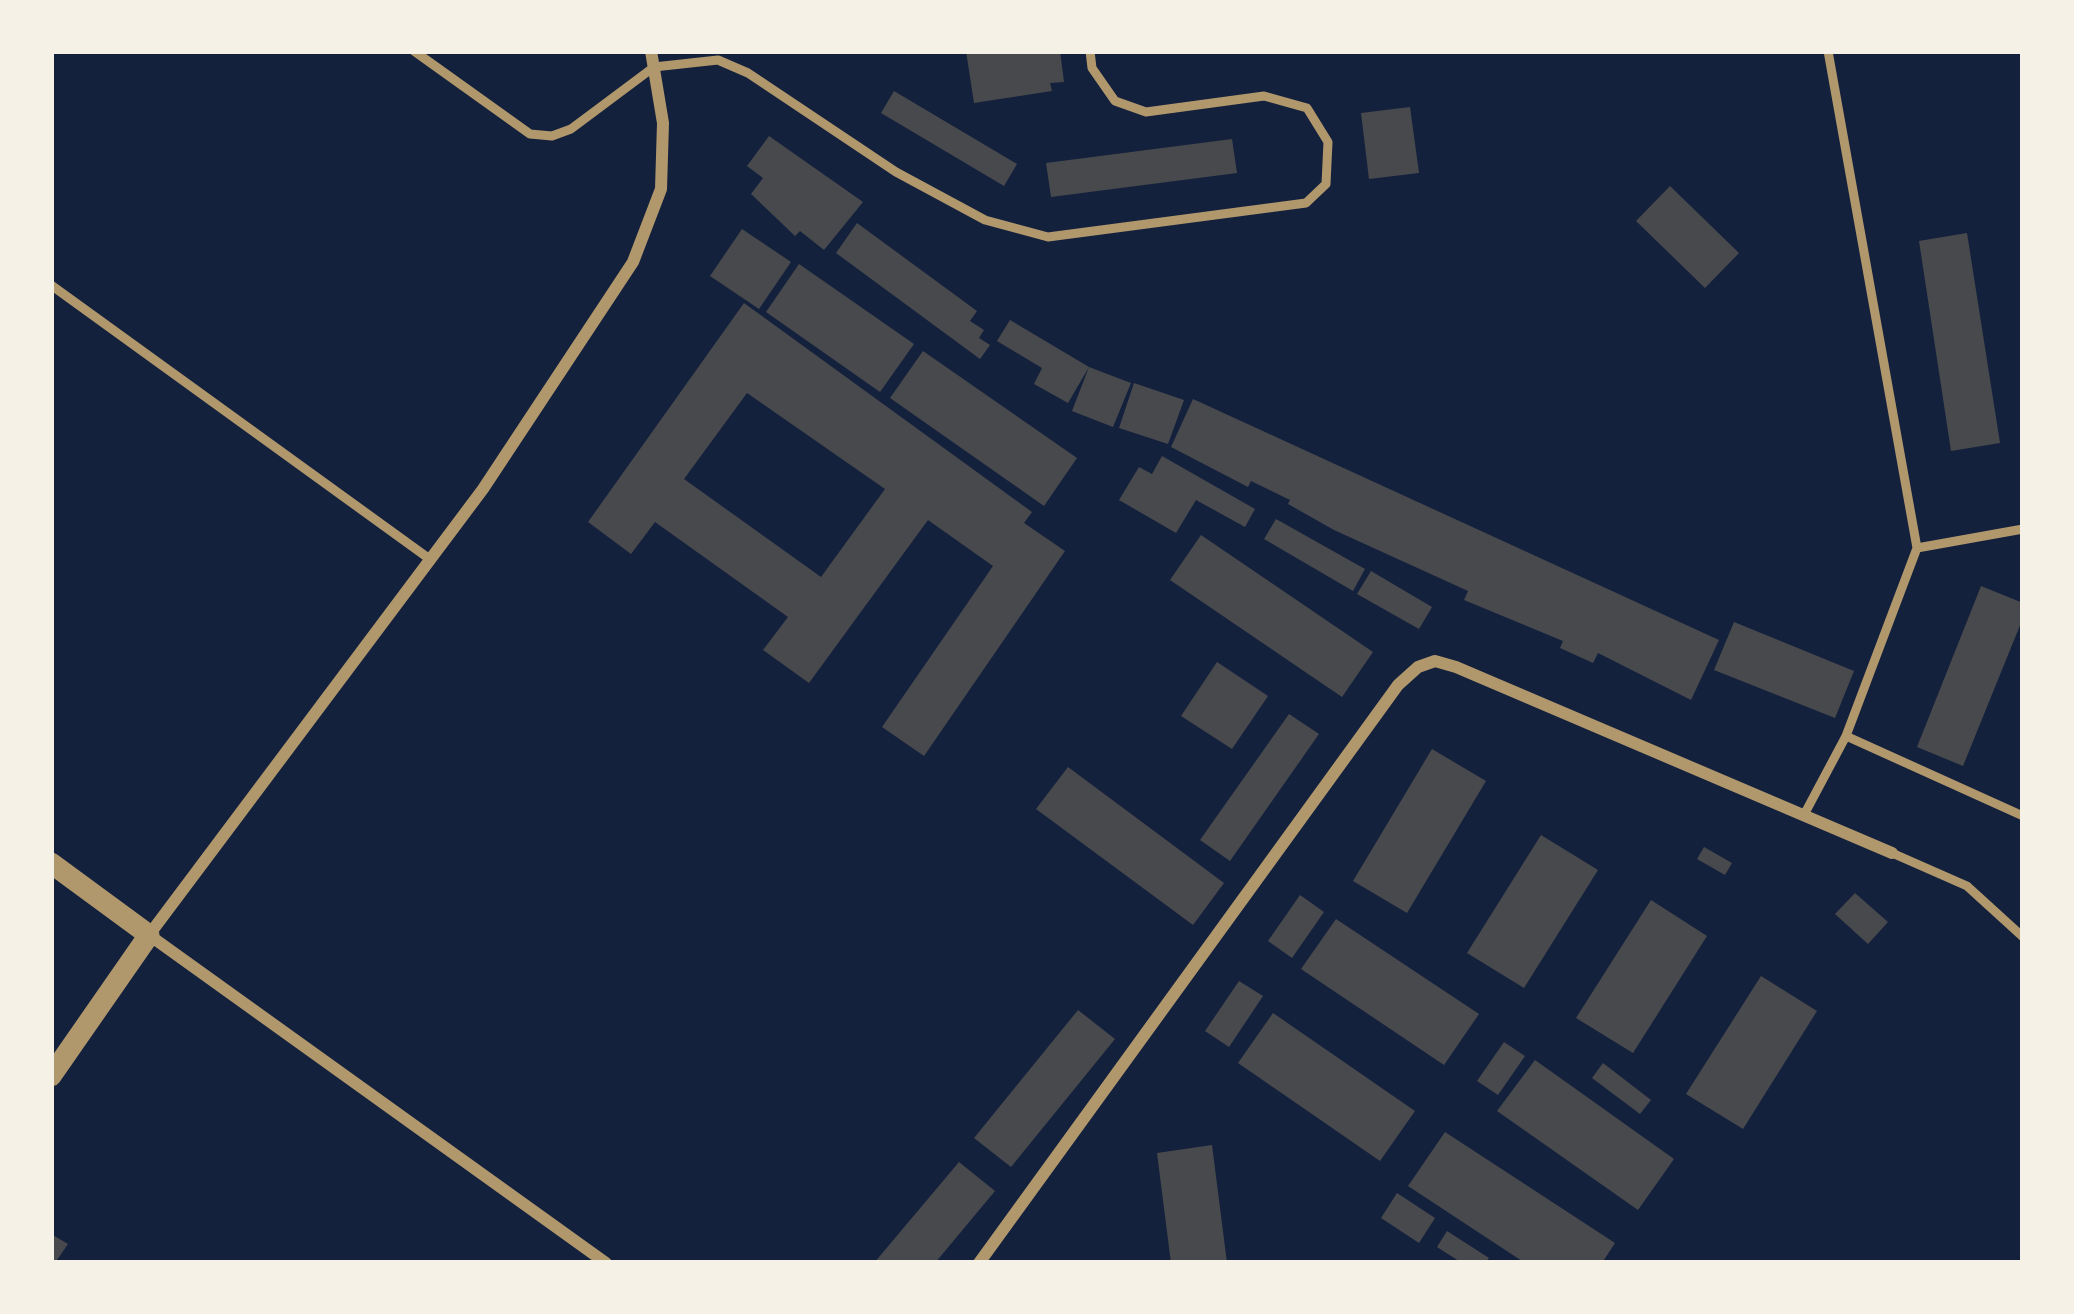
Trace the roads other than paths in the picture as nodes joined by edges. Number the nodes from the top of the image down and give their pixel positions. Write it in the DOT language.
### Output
graph roads {
  1 [pos="414,51"];
  2 [pos="651,51"];
  3 [pos="1090,51"];
  4 [pos="1828,51"];
  5 [pos="654,67"];
  6 [pos="51,285"];
  7 [pos="2023,529"];
  8 [pos="1917,548"];
  9 [pos="431,560"];
  10 [pos="1846,736"];
  11 [pos="1805,813"];
  12 [pos="2023,816"];
  13 [pos="1892,853"];
  14 [pos="51,863"];
  15 [pos="149,935"];
  16 [pos="2023,937"];
  17 [pos="51,1076"];
  18 [pos="606,1263"];
  19 [pos="980,1263"];
  1 -- 5 [label="lane"];
  2 -- 5 [label="street"];
  3 -- 5 [label="lane"];
  4 -- 8 [label="lane"];
  5 -- 9 [label="street"];
  6 -- 9 [label="lane"];
  7 -- 8 [label="lane"];
  8 -- 10 [label="lane"];
  9 -- 15 [label="street"];
  10 -- 11 [label="lane"];
  10 -- 12 [label="lane"];
  11 -- 13 [label="street"];
  11 -- 19 [label="street"];
  13 -- 16 [label="lane"];
  14 -- 15 [label="street"];
  15 -- 17 [label="street"];
  15 -- 18 [label="street"];
}
